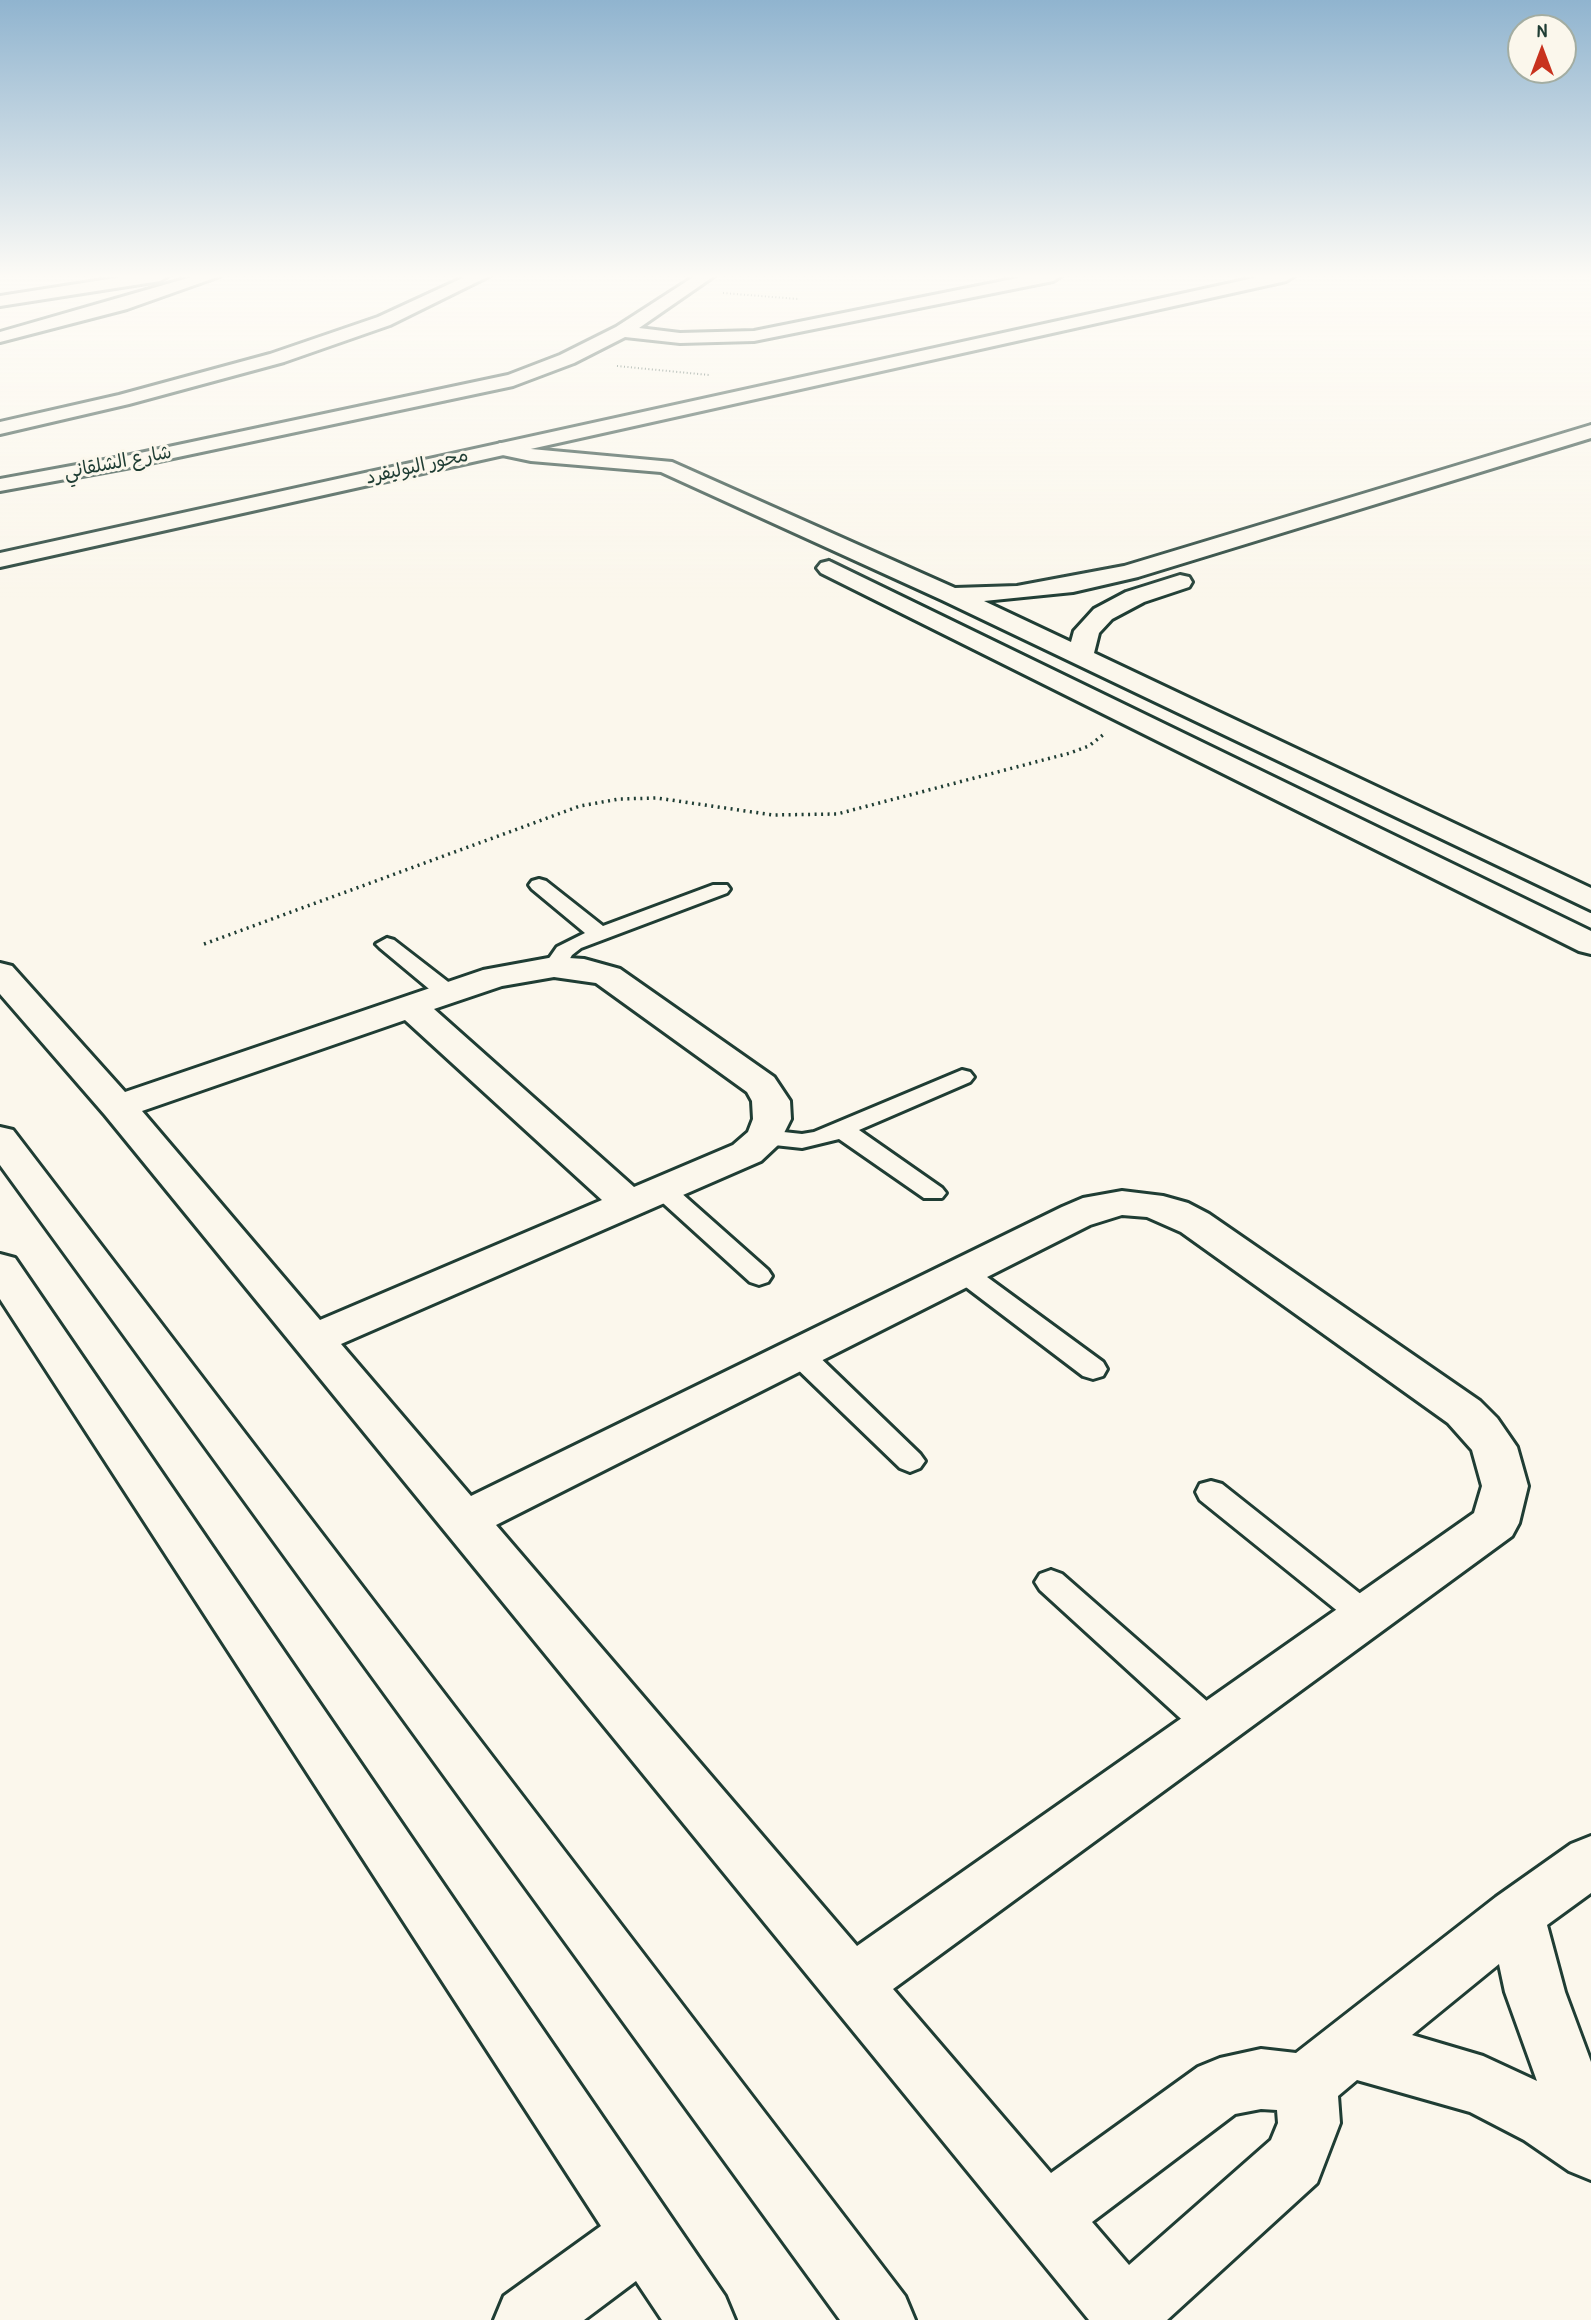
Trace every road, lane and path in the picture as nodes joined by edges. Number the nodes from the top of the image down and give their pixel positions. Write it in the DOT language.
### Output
graph roads {
  1 [pos="150,384"];
  2 [pos="169,384"];
  3 [pos="495,384"];
  4 [pos="794,384"];
  5 [pos="0,418"];
  6 [pos="0,428"];
  7 [pos="1591,431"];
  8 [pos="500,449"];
  9 [pos="632,464"];
  10 [pos="5,480"];
  11 [pos="0,560"];
  12 [pos="1197,577"];
  13 [pos="951,595"];
  14 [pos="1080,657"];
  15 [pos="1115,709"];
  16 [pos="1380,802"];
  17 [pos="1337,818"];
  18 [pos="539,885"];
  19 [pos="720,889"];
  20 [pos="1589,897"];
  21 [pos="600,934"];
  22 [pos="204,944"];
  23 [pos="387,944"];
  24 [pos="1591,944"];
  25 [pos="554,967"];
  26 [pos="0,973"];
  27 [pos="447,993"];
  28 [pos="410,1006"];
  29 [pos="962,1077"];
  30 [pos="118,1107"];
  31 [pos="841,1129"];
  32 [pos="765,1137"];
  33 [pos="0,1138"];
  34 [pos="933,1193"];
  35 [pos="646,1196"];
  36 [pos="0,1266"];
  37 [pos="963,1272"];
  38 [pos="759,1276"];
  39 [pos="311,1340"];
  40 [pos="799,1354"];
  41 [pos="1094,1369"];
  42 [pos="910,1461"];
  43 [pos="1211,1492"];
  44 [pos="463,1521"];
  45 [pos="1051,1582"];
  46 [pos="1366,1616"];
  47 [pos="1213,1727"];
  48 [pos="1591,1861"];
  49 [pos="1516,1915"];
  50 [pos="850,1985"];
  51 [pos="1326,2066"];
  52 [pos="1591,2126"];
  53 [pos="1591,2149"];
  54 [pos="1045,2217"];
  55 [pos="642,2235"];
  56 [pos="1128,2316"];
  57 [pos="528,2320"];
  58 [pos="701,2320"];
  59 [pos="881,2320"];
  1 -- 5 [label="street"];
  2 -- 6 [label="street"];
  3 -- 10 [label="street, شارع الشلقاني"];
  4 -- 8 [label="street, محور البوليفرد"];
  7 -- 13 [label="street"];
  8 -- 9 [label="street"];
  8 -- 11 [label="street, محور البوليفرد"];
  9 -- 13 [label="street"];
  9 -- 15 [label="street"];
  12 -- 14 [label="street"];
  13 -- 14 [label="street"];
  14 -- 16 [label="street"];
  15 -- 17 [label="street"];
  15 -- 22 [label="path"];
  16 -- 17 [label="street"];
  16 -- 20 [label="street"];
  17 -- 24 [label="street"];
  18 -- 21 [label="lane"];
  19 -- 21 [label="lane"];
  21 -- 25 [label="lane"];
  23 -- 27 [label="lane"];
  25 -- 27 [label="street"];
  25 -- 32 [label="street"];
  26 -- 30 [label="street"];
  27 -- 28 [label="street"];
  28 -- 30 [label="street"];
  28 -- 35 [label="street"];
  29 -- 31 [label="lane"];
  30 -- 39 [label="street"];
  31 -- 32 [label="lane"];
  31 -- 34 [label="lane"];
  32 -- 35 [label="street"];
  33 -- 59 [label="street"];
  35 -- 38 [label="lane"];
  35 -- 39 [label="street"];
  36 -- 55 [label="street"];
  37 -- 40 [label="street"];
  37 -- 41 [label="lane"];
  37 -- 46 [label="street"];
  39 -- 44 [label="street"];
  40 -- 42 [label="lane"];
  40 -- 44 [label="street"];
  43 -- 46 [label="lane"];
  44 -- 50 [label="street"];
  45 -- 47 [label="lane"];
  46 -- 47 [label="street"];
  47 -- 50 [label="street"];
  48 -- 49 [label="street"];
  49 -- 51 [label="street"];
  49 -- 52 [label="street"];
  50 -- 54 [label="street"];
  51 -- 53 [label="street"];
  51 -- 54 [label="street"];
  51 -- 56 [label="street"];
  54 -- 56 [label="street"];
  55 -- 57 [label="street"];
  55 -- 58 [label="street"];
}
